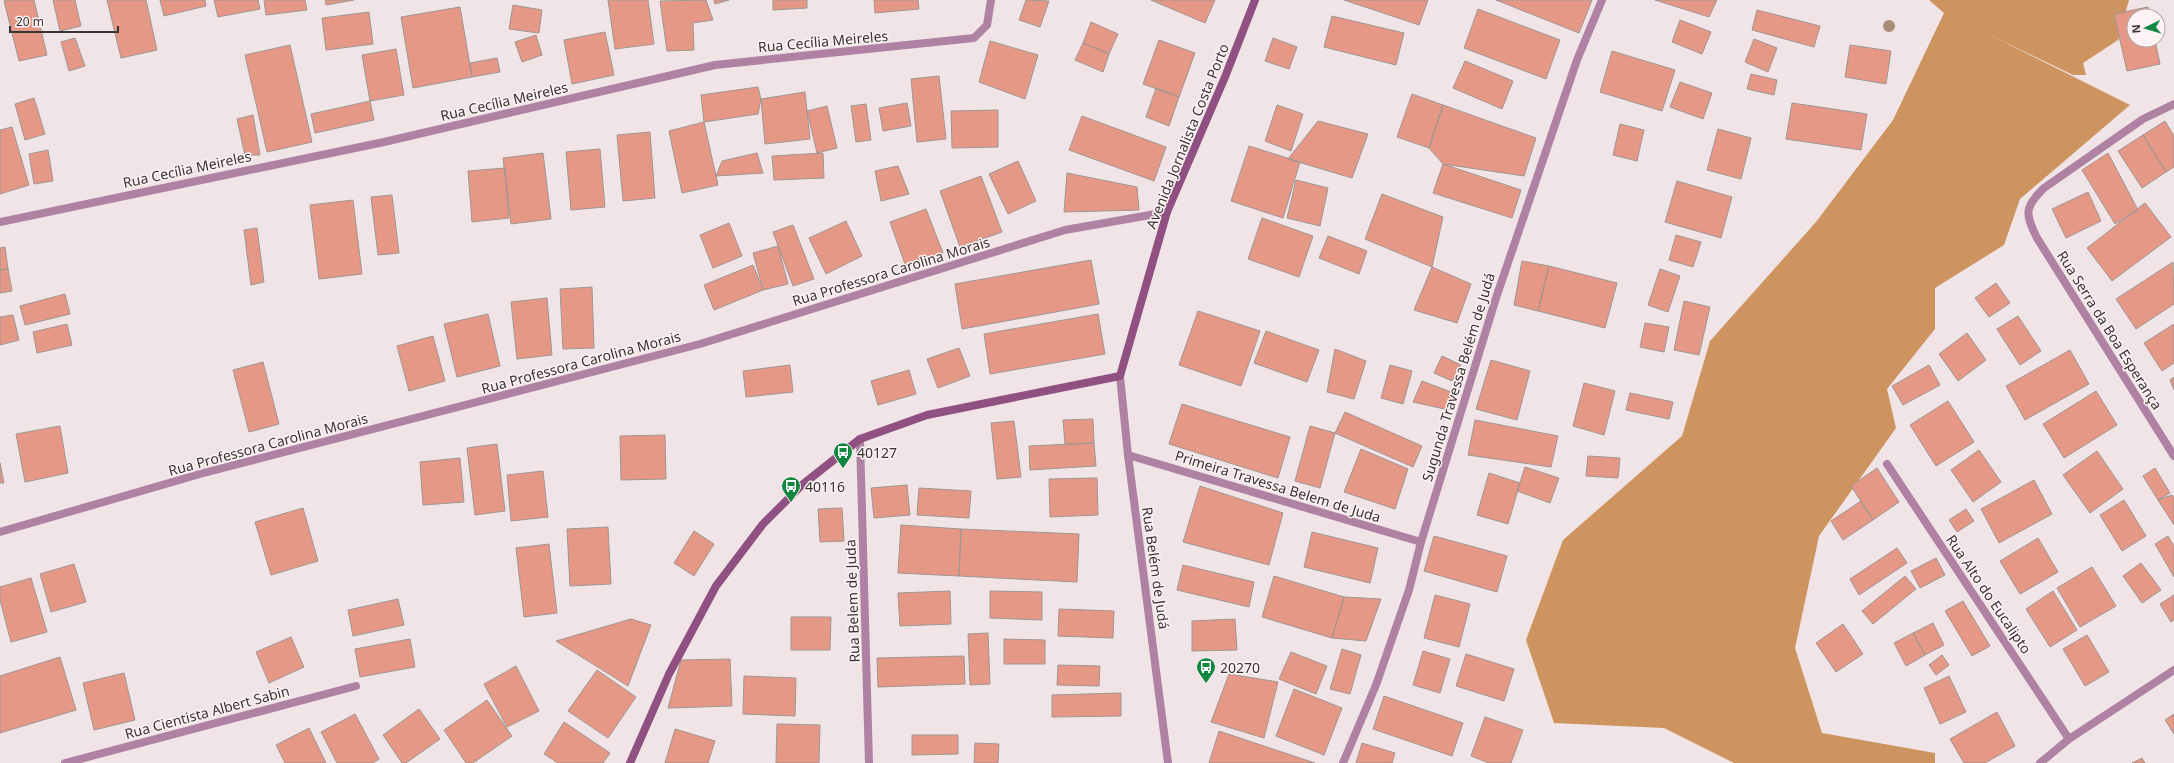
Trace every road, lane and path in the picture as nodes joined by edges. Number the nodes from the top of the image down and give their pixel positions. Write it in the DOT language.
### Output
graph roads {
  1 [pos="991,0"];
  2 [pos="1255,0"];
  3 [pos="1602,0"];
  4 [pos="2174,104"];
  5 [pos="1167,212"];
  6 [pos="0,222"];
  7 [pos="1120,376"];
  8 [pos="860,439"];
  9 [pos="1128,455"];
  10 [pos="2174,456"];
  11 [pos="1887,464"];
  12 [pos="0,532"];
  13 [pos="1421,542"];
  14 [pos="2174,670"];
  15 [pos="356,686"];
  16 [pos="2070,739"];
  17 [pos="65,763"];
  18 [pos="630,763"];
  19 [pos="869,763"];
  20 [pos="1168,763"];
  21 [pos="1343,763"];
  22 [pos="2040,763"];
  1 -- 6 [label="street, Rua Cecília Meireles"];
  2 -- 5 [label="main road, Avenida Jornalista Costa Porto"];
  3 -- 13 [label="street, Sugunda Travessa Belém de Judá"];
  4 -- 10 [label="street, Rua Serra da Boa Esperança"];
  5 -- 7 [label="main road, Avenida Jornalista Costa Porto"];
  5 -- 12 [label="street, Rua Professora Carolina Morais"];
  7 -- 8 [label="main road"];
  7 -- 9 [label="street, Rua Belém de Judá"];
  8 -- 18 [label="main road"];
  8 -- 19 [label="street, Rua Belem de Juda"];
  9 -- 13 [label="street, Primeira Travessa Belem de Juda"];
  9 -- 20 [label="street, Rua Belém de Judá"];
  11 -- 16 [label="street, Rua Alto do Eucalipto"];
  13 -- 21 [label="street, Sugunda Travessa Belém de Judá"];
  14 -- 16 [label="street"];
  15 -- 17 [label="street, Rua Cientista Albert Sabin"];
  16 -- 22 [label="street"];
}
